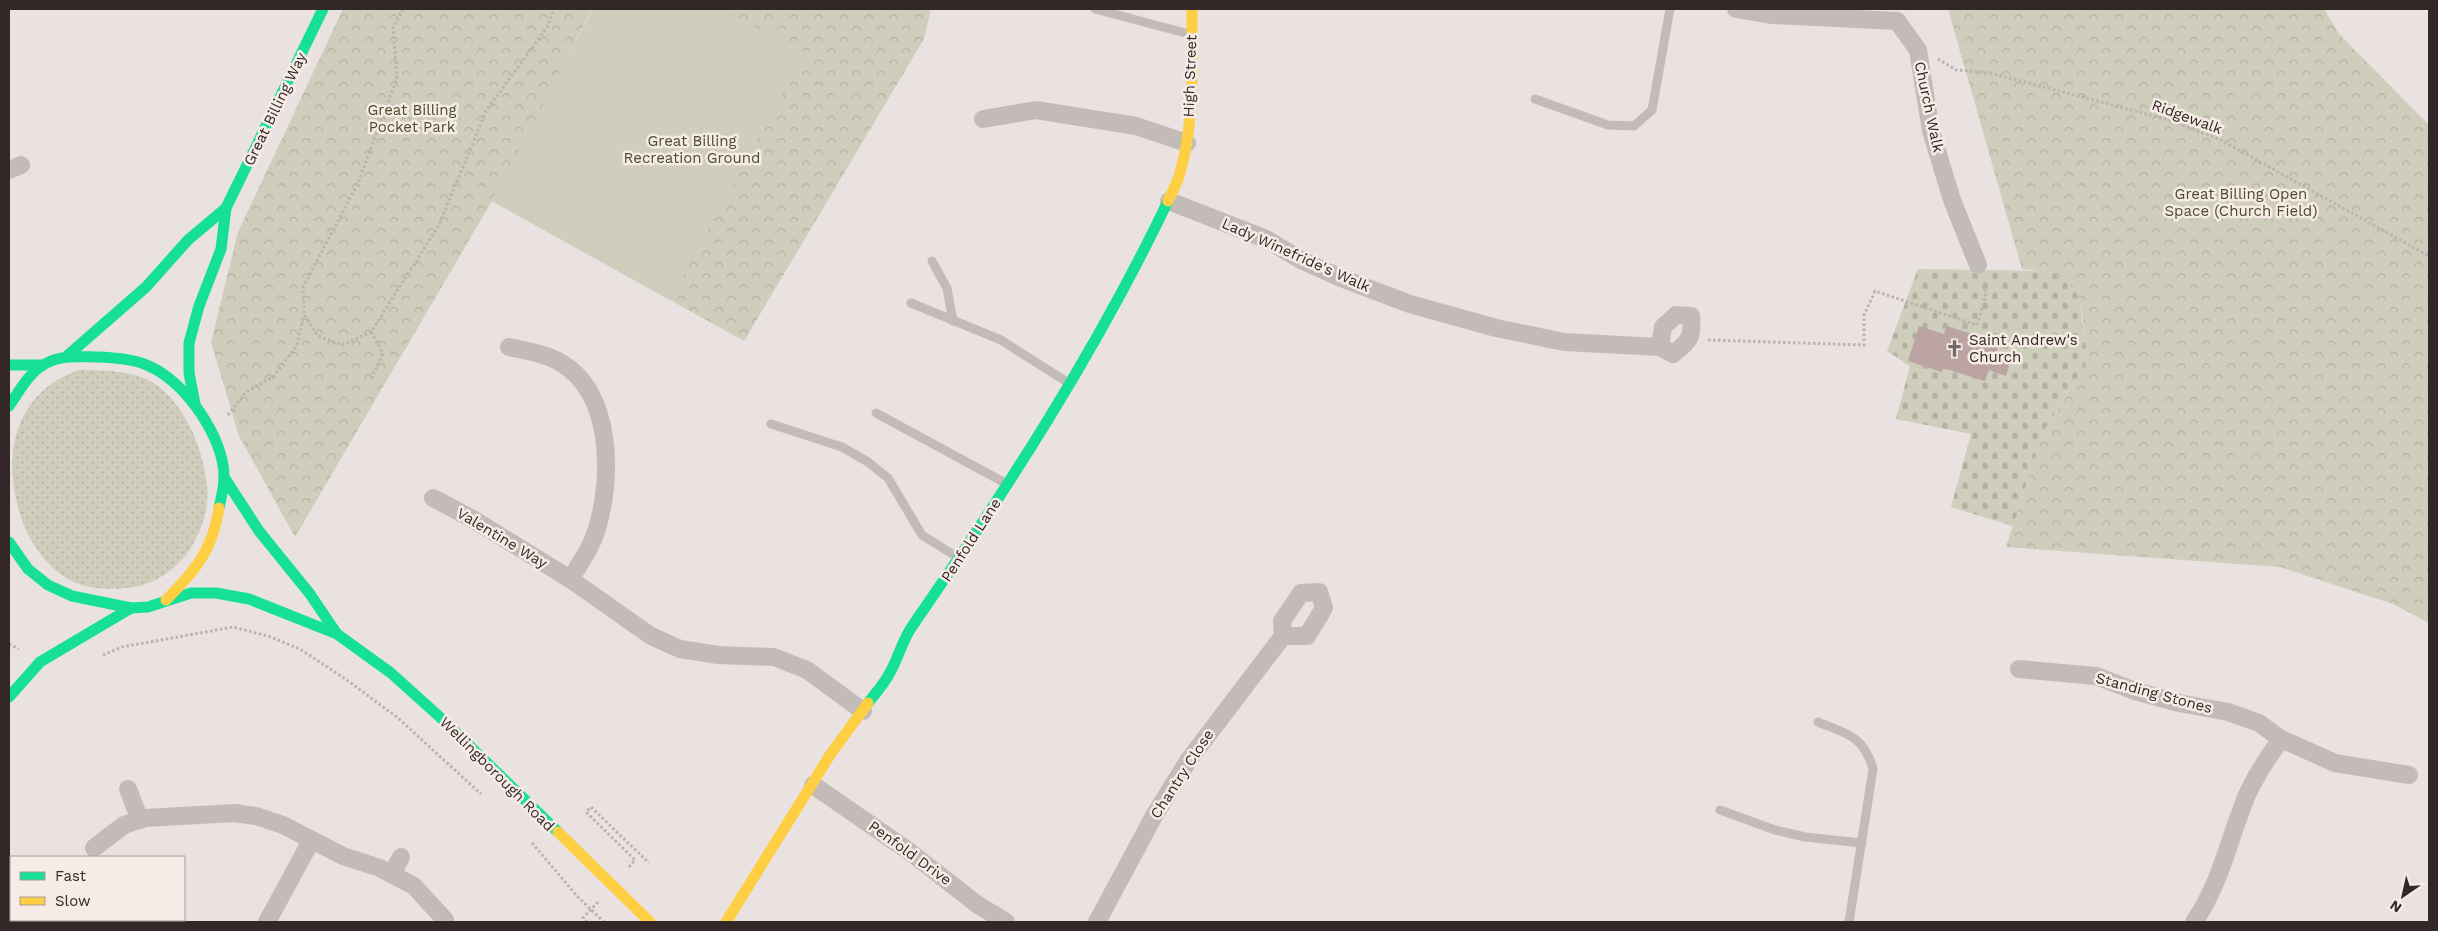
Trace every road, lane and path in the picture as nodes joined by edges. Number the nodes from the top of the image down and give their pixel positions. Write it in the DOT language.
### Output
graph roads {
  1 [pos="323,9"];
  2 [pos="403,9"];
  3 [pos="554,9"];
  4 [pos="1095,9"];
  5 [pos="1192,9"];
  6 [pos="1670,9"];
  7 [pos="1738,9"];
  8 [pos="1192,34"];
  9 [pos="1918,50"];
  10 [pos="1534,99"];
  11 [pos="983,119"];
  12 [pos="1187,143"];
  13 [pos="1170,200"];
  14 [pos="226,208"];
  15 [pos="2429,256"];
  16 [pos="932,261"];
  17 [pos="1978,265"];
  18 [pos="911,303"];
  19 [pos="304,314"];
  20 [pos="953,320"];
  21 [pos="371,332"];
  22 [pos="1688,339"];
  23 [pos="509,347"];
  24 [pos="1660,347"];
  25 [pos="67,356"];
  26 [pos="9,365"];
  27 [pos="42,365"];
  28 [pos="371,379"];
  29 [pos="1070,384"];
  30 [pos="246,392"];
  31 [pos="195,404"];
  32 [pos="9,406"];
  33 [pos="876,412"];
  34 [pos="771,424"];
  35 [pos="224,477"];
  36 [pos="1007,484"];
  37 [pos="433,498"];
  38 [pos="9,542"];
  39 [pos="959,559"];
  40 [pos="570,579"];
  41 [pos="165,602"];
  42 [pos="131,608"];
  43 [pos="337,634"];
  44 [pos="1283,636"];
  45 [pos="96,657"];
  46 [pos="2019,669"];
  47 [pos="9,697"];
  48 [pos="863,711"];
  49 [pos="1818,722"];
  50 [pos="2281,739"];
  51 [pos="2409,775"];
  52 [pos="813,785"];
  53 [pos="128,789"];
  54 [pos="484,797"];
  55 [pos="1720,810"];
  56 [pos="140,820"];
  57 [pos="527,837"];
  58 [pos="311,841"];
  59 [pos="1862,842"];
  60 [pos="94,848"];
  61 [pos="401,857"];
  62 [pos="635,860"];
  63 [pos="649,863"];
  64 [pos="392,874"];
  65 [pos="584,918"];
  66 [pos="445,920"];
  67 [pos="267,922"];
  68 [pos="586,922"];
  69 [pos="604,922"];
  70 [pos="650,922"];
  71 [pos="726,922"];
  72 [pos="1006,922"];
  73 [pos="1097,922"];
  74 [pos="1849,922"];
  75 [pos="2194,922"];
  1 -- 14 [label="main road, Great Billing Way"];
  2 -- 19 [label="path"];
  3 -- 21 [label="path"];
  4 -- 8 [label="lane"];
  5 -- 8 [label="main road, High Street"];
  6 -- 10 [label="lane"];
  7 -- 9 [label="street, Church Walk"];
  8 -- 12 [label="main road, High Street"];
  9 -- 15 [label="path, Ridgewalk"];
  9 -- 17 [label="street, Church Walk"];
  11 -- 12 [label="street"];
  12 -- 13 [label="main road, Penfold Lane"];
  13 -- 24 [label="street, Lady Winefride's Walk"];
  13 -- 29 [label="main road, Penfold Lane"];
  14 -- 25 [label="main road, Great Billing Way"];
  14 -- 31 [label="main road, Great Billing Way"];
  16 -- 20 [label="lane"];
  17 -- 22 [label="path"];
  18 -- 20 [label="lane"];
  19 -- 21 [label="path"];
  19 -- 30 [label="path"];
  20 -- 29 [label="lane"];
  21 -- 28 [label="path"];
  22 -- 24 [label="street, Lady Winefride's Walk"];
  22 -- 24 [label="street"];
  23 -- 40 [label="street"];
  25 -- 27 [label="main road"];
  25 -- 31 [label="main road"];
  26 -- 27 [label="main road"];
  27 -- 32 [label="main road"];
  29 -- 36 [label="main road, Penfold Lane"];
  31 -- 35 [label="main road"];
  33 -- 36 [label="lane"];
  34 -- 39 [label="lane"];
  35 -- 41 [label="main road"];
  35 -- 43 [label="main road, Wellingborough Road"];
  36 -- 39 [label="main road, Penfold Lane"];
  37 -- 40 [label="street, Valentine Way"];
  38 -- 42 [label="main road"];
  39 -- 48 [label="main road, Penfold Lane"];
  40 -- 48 [label="street, Valentine Way"];
  41 -- 42 [label="main road, Wellingborough Road"];
  41 -- 43 [label="main road, Wellingborough Road"];
  42 -- 47 [label="main road"];
  43 -- 70 [label="main road, Wellingborough Road"];
  44 -- 73 [label="street, Chantry Close"];
  45 -- 54 [label="path"];
  46 -- 50 [label="street, Standing Stones"];
  48 -- 52 [label="main road, Penfold Lane"];
  49 -- 59 [label="lane"];
  50 -- 51 [label="street, Standing Stones"];
  50 -- 75 [label="street"];
  52 -- 71 [label="main road, Penfold Lane"];
  52 -- 72 [label="street, Penfold Drive"];
  53 -- 56 [label="street"];
  55 -- 59 [label="lane"];
  56 -- 58 [label="street"];
  56 -- 60 [label="street"];
  57 -- 69 [label="path"];
  58 -- 64 [label="street"];
  58 -- 67 [label="street"];
  59 -- 74 [label="lane"];
  61 -- 64 [label="street"];
  62 -- 63 [label="path"];
  64 -- 66 [label="street"];
  65 -- 68 [label="path"];
}
